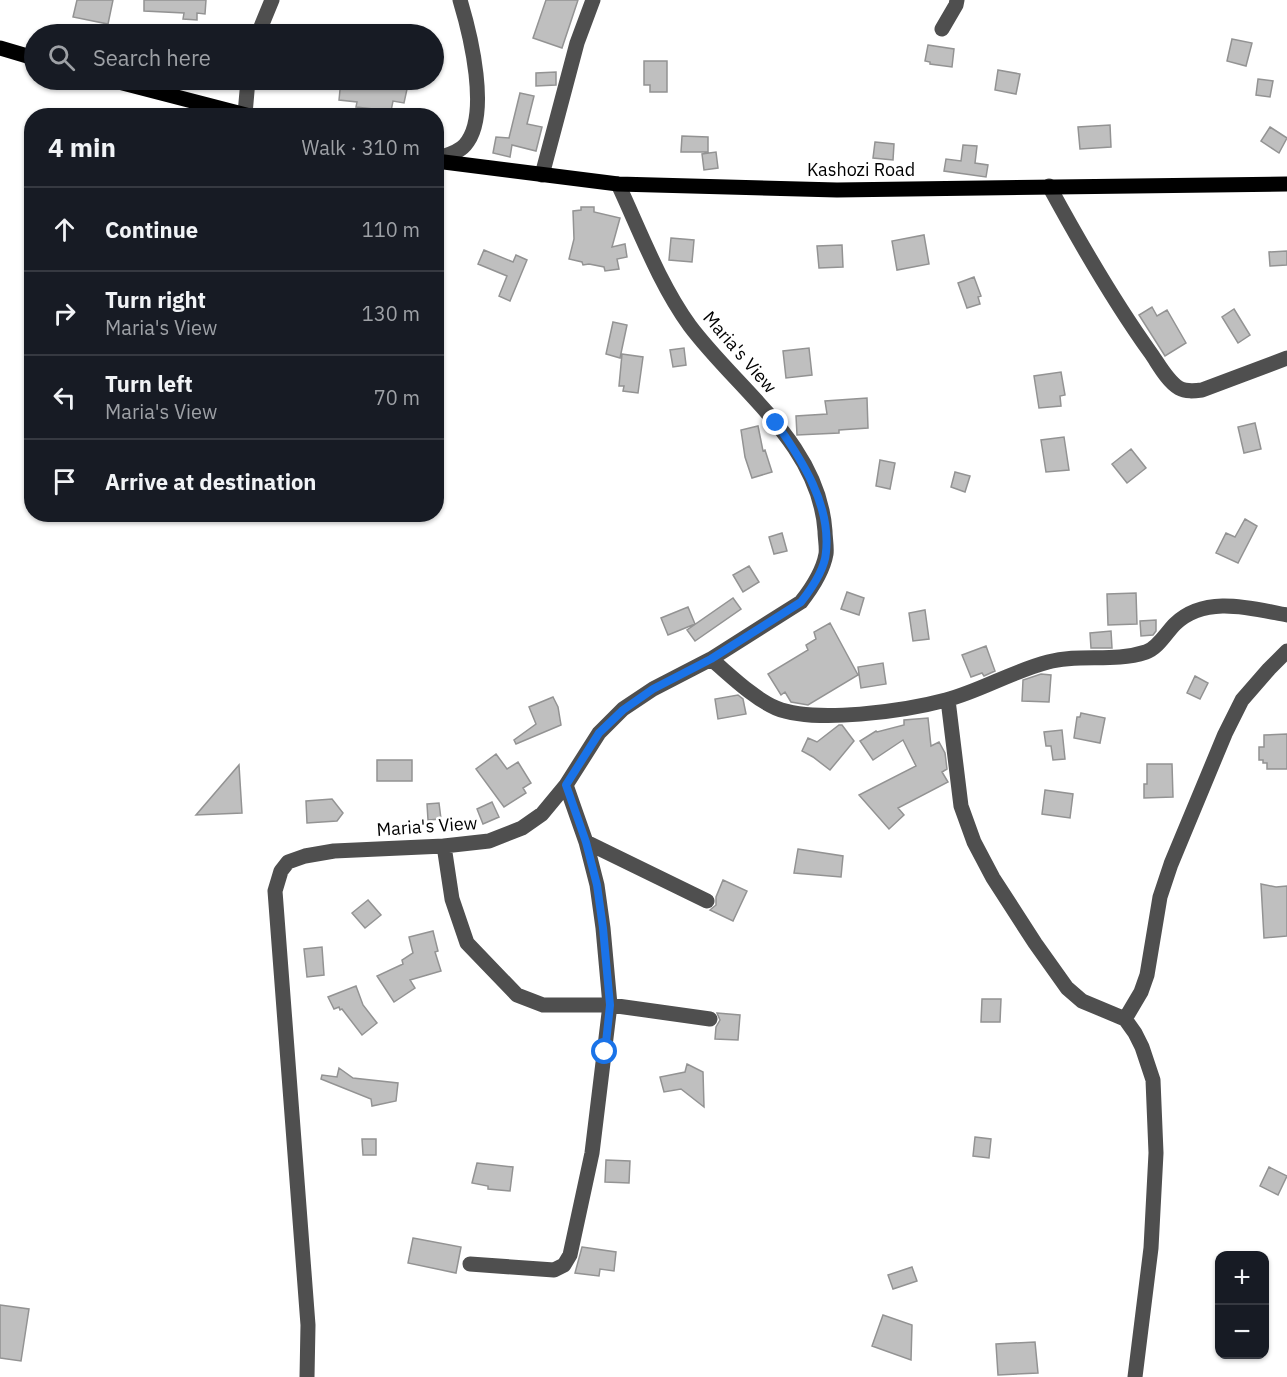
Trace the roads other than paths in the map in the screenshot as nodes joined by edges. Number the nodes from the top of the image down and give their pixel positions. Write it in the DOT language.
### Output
graph roads {
  1 [pos="460,0"];
  2 [pos="585,0"];
  3 [pos="593,0"];
  4 [pos="957,0"];
  5 [pos="268,2"];
  6 [pos="261,24"];
  7 [pos="942,29"];
  8 [pos="577,43"];
  9 [pos="0,48"];
  10 [pos="24,55"];
  11 [pos="146,90"];
  12 [pos="248,90"];
  13 [pos="218,108"];
  14 [pos="247,108"];
  15 [pos="444,157"];
  16 [pos="444,161"];
  17 [pos="542,175"];
  18 [pos="618,184"];
  19 [pos="1287,184"];
  20 [pos="1049,186"];
  21 [pos="1287,358"];
  22 [pos="1287,615"];
  23 [pos="1287,651"];
  24 [pos="711,659"];
  25 [pos="948,700"];
  26 [pos="566,785"];
  27 [pos="586,842"];
  28 [pos="444,846"];
  29 [pos="707,901"];
  30 [pos="610,1005"];
  31 [pos="710,1019"];
  32 [pos="1125,1019"];
  33 [pos="470,1264"];
  34 [pos="308,1377"];
  35 [pos="1135,1377"];
  1 -- 15 [label="street"];
  2 -- 8 [label="street"];
  3 -- 8 [label="street"];
  4 -- 7 [label="street"];
  5 -- 6 [label="street"];
  8 -- 17 [label="street"];
  9 -- 10 [label="main road"];
  11 -- 13 [label="main road"];
  12 -- 14 [label="street"];
  16 -- 17 [label="main road, Kashozi Road"];
  17 -- 18 [label="main road, Kashozi Road"];
  18 -- 20 [label="main road, Kashozi Road"];
  18 -- 24 [label="street, Maria's View"];
  19 -- 20 [label="main road, Kashozi Road"];
  20 -- 21 [label="street"];
  22 -- 25 [label="street"];
  23 -- 32 [label="street"];
  24 -- 25 [label="street"];
  24 -- 26 [label="street, Maria's View"];
  25 -- 32 [label="street"];
  26 -- 27 [label="street"];
  26 -- 28 [label="street, Maria's View"];
  27 -- 29 [label="street"];
  27 -- 30 [label="street"];
  28 -- 30 [label="street"];
  28 -- 34 [label="street, Maria's View"];
  30 -- 31 [label="street"];
  30 -- 33 [label="street"];
  32 -- 35 [label="street"];
}
